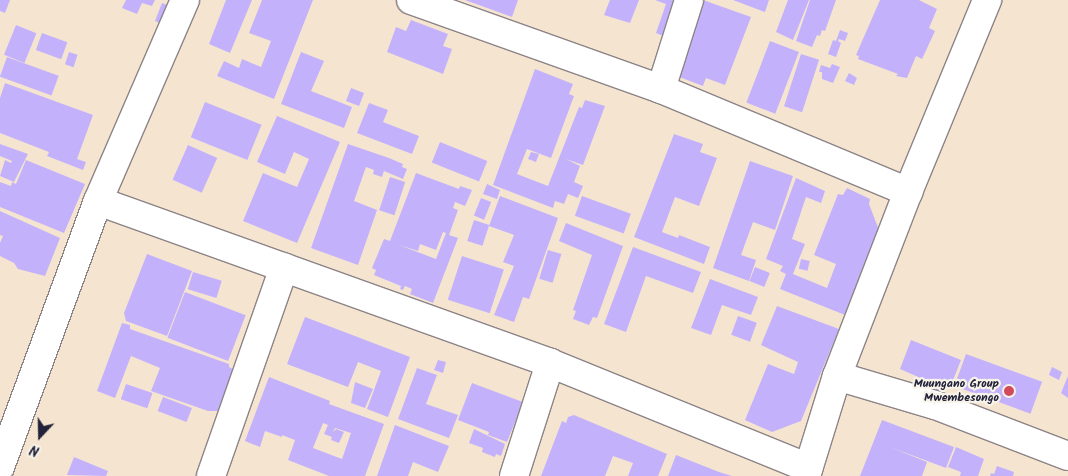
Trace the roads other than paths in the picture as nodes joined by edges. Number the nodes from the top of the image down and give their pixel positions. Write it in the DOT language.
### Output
graph roads {
  1 [pos="185,0"];
  2 [pos="411,0"];
  3 [pos="689,0"];
  4 [pos="987,0"];
  5 [pos="661,89"];
  6 [pos="908,192"];
  7 [pos="98,201"];
  8 [pos="284,267"];
  9 [pos="550,362"];
  10 [pos="837,376"];
  11 [pos="1068,456"];
  12 [pos="0,467"];
  13 [pos="808,472"];
  14 [pos="211,476"];
  15 [pos="514,476"];
  1 -- 7 [label="street"];
  2 -- 5 [label="street"];
  3 -- 5 [label="street"];
  4 -- 6 [label="street"];
  5 -- 6 [label="street"];
  6 -- 10 [label="street"];
  7 -- 8 [label="street"];
  7 -- 12 [label="street"];
  8 -- 9 [label="street"];
  8 -- 14 [label="street"];
  9 -- 13 [label="street"];
  9 -- 15 [label="street"];
  10 -- 11 [label="street"];
  10 -- 13 [label="street"];
}
